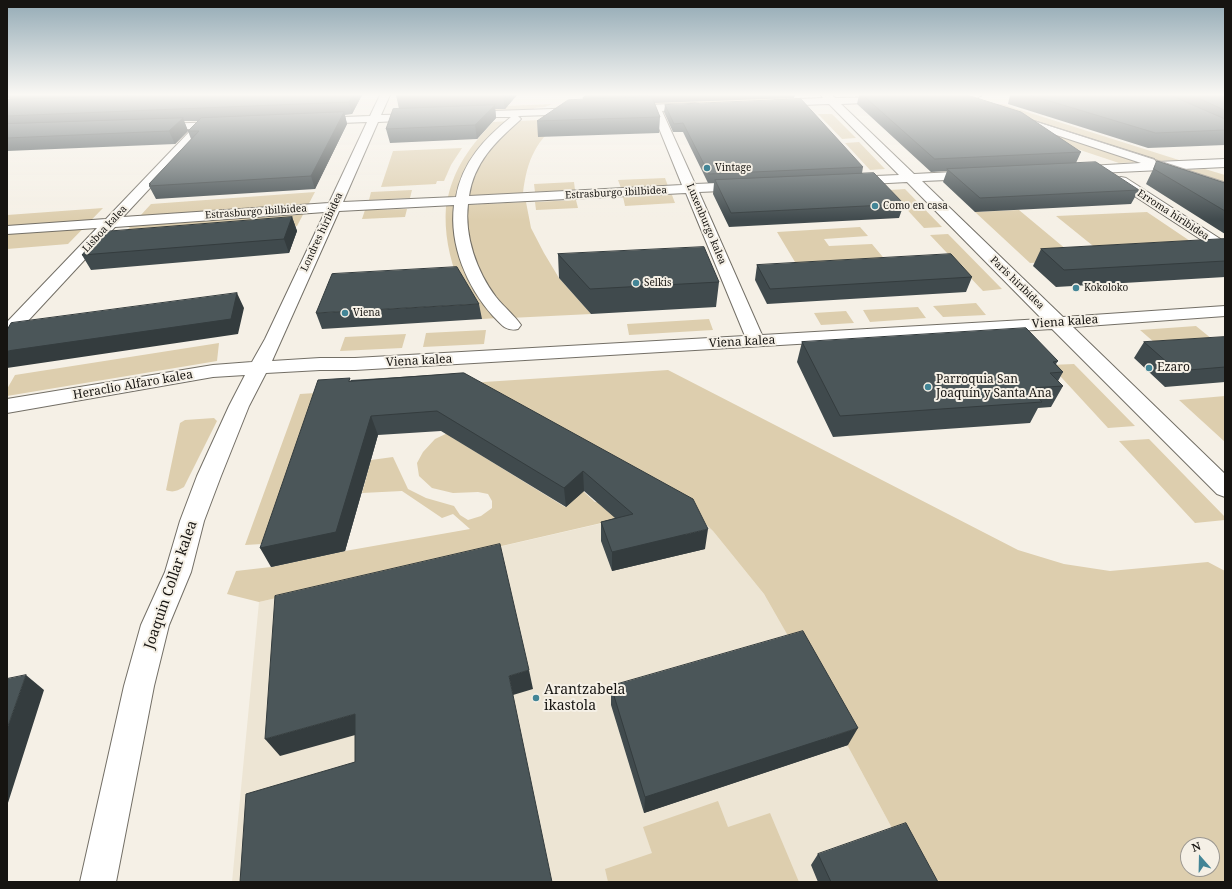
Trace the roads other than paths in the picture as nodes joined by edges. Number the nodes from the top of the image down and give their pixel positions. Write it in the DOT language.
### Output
graph roads {
  1 [pos="191,136"];
  2 [pos="363,136"];
  3 [pos="495,136"];
  4 [pos="668,136"];
  5 [pos="868,136"];
  6 [pos="1072,136"];
  7 [pos="1225,163"];
  8 [pos="1162,166"];
  9 [pos="1066,171"];
  10 [pos="989,174"];
  11 [pos="1197,177"];
  12 [pos="910,178"];
  13 [pos="840,181"];
  14 [pos="1121,181"];
  15 [pos="754,186"];
  16 [pos="691,189"];
  17 [pos="461,200"];
  18 [pos="333,207"];
  19 [pos="111,222"];
  20 [pos="7,230"];
  21 [pos="1225,249"];
  22 [pos="1225,311"];
  23 [pos="1059,323"];
  24 [pos="512,326"];
  25 [pos="7,333"];
  26 [pos="756,341"];
  27 [pos="259,368"];
  28 [pos="7,406"];
  29 [pos="1225,488"];
  30 [pos="98,882"];
  1 -- 19 [label="street, Lisboa kalea"];
  2 -- 18 [label="street, Londres hiribidea"];
  3 -- 17 [label="street"];
  4 -- 16 [label="street, Luxenburgo kalea"];
  5 -- 12 [label="street, Paris hiribidea"];
  6 -- 8 [label="street"];
  7 -- 8 [label="street"];
  8 -- 9 [label="street"];
  8 -- 11 [label="street"];
  10 -- 12 [label="street"];
  12 -- 13 [label="street"];
  12 -- 23 [label="street, Paris hiribidea"];
  14 -- 21 [label="street, Erroma hiribidea"];
  15 -- 16 [label="street, Estrasburgo ibilbidea"];
  16 -- 17 [label="street, Estrasburgo ibilbidea"];
  16 -- 26 [label="street, Luxenburgo kalea"];
  17 -- 18 [label="street, Estrasburgo ibilbidea"];
  17 -- 24 [label="street"];
  18 -- 19 [label="street, Estrasburgo ibilbidea"];
  18 -- 27 [label="street, Londres hiribidea"];
  19 -- 20 [label="street, Estrasburgo ibilbidea"];
  19 -- 25 [label="street, Lisboa kalea"];
  22 -- 23 [label="street, Viena kalea"];
  23 -- 26 [label="street, Viena kalea"];
  23 -- 29 [label="street, Paris hiribidea"];
  26 -- 27 [label="street, Viena kalea"];
  27 -- 28 [label="street, Heraclio Alfaro kalea"];
  27 -- 30 [label="street, Joaquin Collar kalea"];
}
